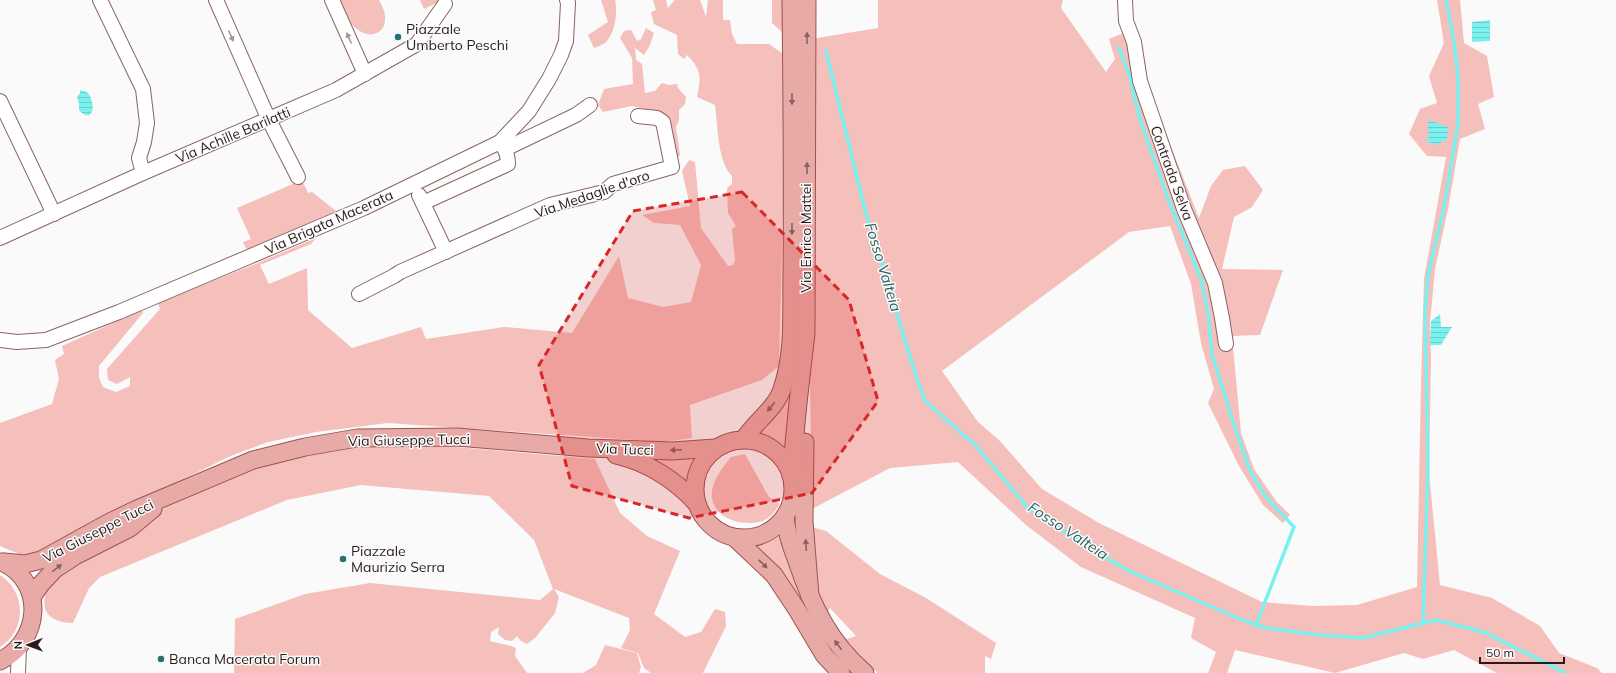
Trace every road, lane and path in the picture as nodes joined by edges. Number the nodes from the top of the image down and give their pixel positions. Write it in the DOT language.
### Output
graph roads {
  1 [pos="100,0"];
  2 [pos="216,0"];
  3 [pos="332,0"];
  4 [pos="567,0"];
  5 [pos="791,0"];
  6 [pos="807,0"];
  7 [pos="1125,0"];
  8 [pos="445,4"];
  9 [pos="365,74"];
  10 [pos="1,104"];
  11 [pos="590,105"];
  12 [pos="638,116"];
  13 [pos="269,120"];
  14 [pos="503,145"];
  15 [pos="143,173"];
  16 [pos="298,177"];
  17 [pos="414,184"];
  18 [pos="423,203"];
  19 [pos="54,214"];
  20 [pos="0,238"];
  21 [pos="446,252"];
  22 [pos="359,294"];
  23 [pos="806,333"];
  24 [pos="0,340"];
  25 [pos="1226,344"];
  26 [pos="729,443"];
  27 [pos="588,448"];
  28 [pos="791,476"];
  29 [pos="167,497"];
  30 [pos="697,504"];
  31 [pos="793,505"];
  32 [pos="735,538"];
  33 [pos="2,562"];
  34 [pos="810,596"];
  35 [pos="32,597"];
  36 [pos="19,648"];
  37 [pos="0,661"];
  38 [pos="18,673"];
  39 [pos="841,673"];
  40 [pos="865,673"];
  1 -- 15 [label="street"];
  2 -- 13 [label="street, one-way"];
  9 -- 3 [label="street, one-way"];
  4 -- 14 [label="street, Via Brigata Macerata"];
  5 -- 26 [label="main road, Via Enrico Mattei, one-way"];
  23 -- 6 [label="main road, Via Enrico Mattei, one-way"];
  7 -- 25 [label="street, Contrada Selva"];
  8 -- 9 [label="street, Via Achille Barilatti"];
  9 -- 13 [label="street, Via Achille Barilatti"];
  10 -- 19 [label="street"];
  11 -- 14 [label="street"];
  12 -- 21 [label="street, Via Medaglie d'oro"];
  13 -- 15 [label="street, Via Achille Barilatti"];
  13 -- 16 [label="street"];
  14 -- 17 [label="street, Via Brigata Macerata"];
  14 -- 18 [label="street"];
  15 -- 19 [label="street, Via Achille Barilatti"];
  17 -- 18 [label="street"];
  17 -- 24 [label="street, Via Brigata Macerata"];
  18 -- 21 [label="street"];
  19 -- 20 [label="street, Via Achille Barilatti"];
  21 -- 22 [label="street, Via Medaglie d'oro"];
  23 -- 28 [label="main road, Via Enrico Mattei"];
  23 -- 31 [label="main road"];
  26 -- 27 [label="main road, Via Tucci, one-way"];
  26 -- 28 [label="main road"];
  26 -- 30 [label="main road"];
  27 -- 29 [label="main road, Via Giuseppe Tucci"];
  27 -- 30 [label="main road, Via Tucci"];
  28 -- 31 [label="main road"];
  29 -- 33 [label="main road, Via Giuseppe Tucci"];
  35 -- 29 [label="main road, Via Giuseppe Tucci, one-way"];
  30 -- 32 [label="main road"];
  31 -- 32 [label="main road"];
  34 -- 31 [label="main road, one-way"];
  31 -- 34 [label="main road"];
  32 -- 39 [label="main road, one-way"];
  33 -- 35 [label="main road"];
  40 -- 34 [label="main road, one-way"];
  35 -- 36 [label="main road"];
  36 -- 37 [label="main road"];
  36 -- 38 [label="street"];
}
